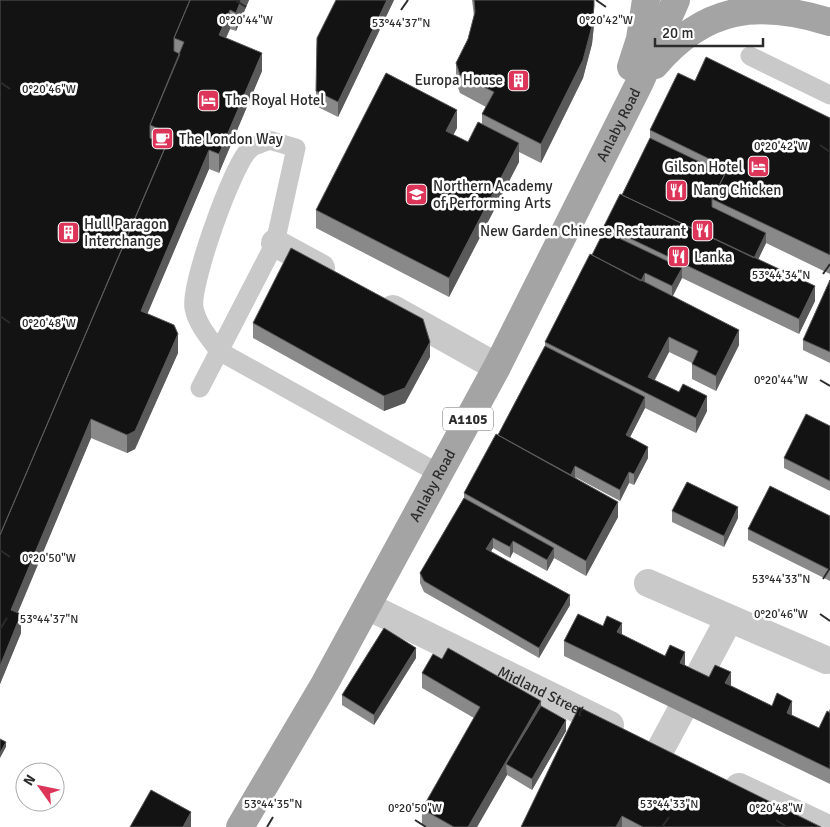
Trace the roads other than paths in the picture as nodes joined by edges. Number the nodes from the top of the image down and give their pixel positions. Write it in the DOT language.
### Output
graph roads {
  1 [pos="646,0"];
  2 [pos="676,0"];
  3 [pos="830,22"];
  4 [pos="750,56"];
  5 [pos="639,84"];
  6 [pos="830,95"];
  7 [pos="608,145"];
  8 [pos="275,242"];
  9 [pos="343,281"];
  10 [pos="369,295"];
  11 [pos="219,350"];
  12 [pos="497,367"];
  13 [pos="200,388"];
  14 [pos="438,473"];
  15 [pos="648,583"];
  16 [pos="367,606"];
  17 [pos="729,619"];
  18 [pos="826,660"];
  19 [pos="694,685"];
  20 [pos="681,711"];
  21 [pos="660,750"];
  22 [pos="686,762"];
  23 [pos="720,778"];
  24 [pos="240,827"];
  25 [pos="824,827"];
  1 -- 7 [label="main road"];
  2 -- 5 [label="main road, Anlaby Road / A1105"];
  3 -- 5 [label="main road"];
  4 -- 6 [label="lane"];
  5 -- 7 [label="main road, Anlaby Road / A1105"];
  7 -- 12 [label="main road, Anlaby Road / A1105"];
  8 -- 9 [label="street"];
  8 -- 11 [label="lane"];
  8 -- 11 [label="lane"];
  10 -- 12 [label="street"];
  11 -- 13 [label="lane"];
  11 -- 14 [label="lane"];
  12 -- 14 [label="main road, Anlaby Road / A1105"];
  14 -- 16 [label="main road, Anlaby Road / A1105"];
  15 -- 17 [label="street"];
  16 -- 21 [label="street, Midland Street"];
  16 -- 24 [label="main road, Anlaby Road / A1105"];
  17 -- 18 [label="street"];
  17 -- 19 [label="street"];
  20 -- 21 [label="street"];
  21 -- 22 [label="street, Midland Street"];
  23 -- 25 [label="street"];
}
